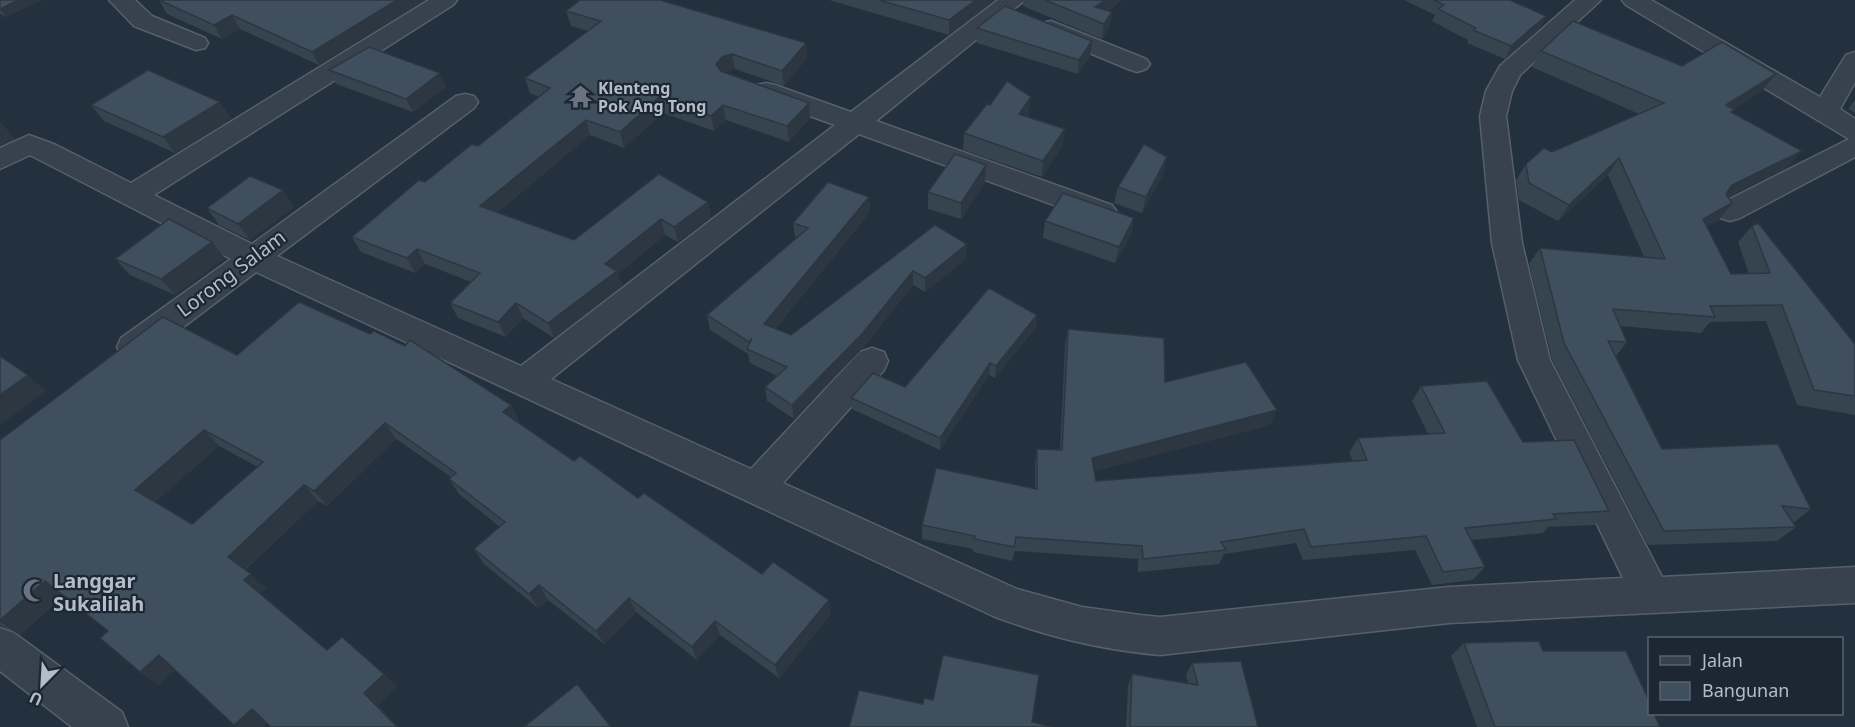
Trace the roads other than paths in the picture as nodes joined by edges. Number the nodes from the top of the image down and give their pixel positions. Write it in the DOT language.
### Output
graph roads {
  1 [pos="121,0"];
  2 [pos="445,0"];
  3 [pos="1589,0"];
  4 [pos="1634,0"];
  5 [pos="1018,12"];
  6 [pos="196,43"];
  7 [pos="1855,60"];
  8 [pos="1137,64"];
  9 [pos="745,83"];
  10 [pos="465,102"];
  11 [pos="1825,111"];
  12 [pos="854,124"];
  13 [pos="1855,132"];
  14 [pos="1855,146"];
  15 [pos="0,160"];
  16 [pos="133,195"];
  17 [pos="1730,211"];
  18 [pos="1121,219"];
  19 [pos="252,257"];
  20 [pos="872,361"];
  21 [pos="112,363"];
  22 [pos="524,382"];
  23 [pos="756,488"];
  24 [pos="1855,585"];
  25 [pos="1651,595"];
  26 [pos="0,647"];
  27 [pos="107,727"];
  1 -- 6 [label="street"];
  2 -- 16 [label="street"];
  3 -- 25 [label="street"];
  4 -- 11 [label="street"];
  5 -- 8 [label="street"];
  5 -- 12 [label="street"];
  7 -- 11 [label="street"];
  9 -- 12 [label="street"];
  10 -- 19 [label="street, Lorong Salam"];
  11 -- 13 [label="street"];
  12 -- 18 [label="street"];
  12 -- 22 [label="street"];
  14 -- 17 [label="street"];
  15 -- 16 [label="street"];
  16 -- 19 [label="street"];
  19 -- 21 [label="street, Lorong Salam"];
  19 -- 22 [label="street"];
  20 -- 23 [label="street"];
  22 -- 23 [label="street"];
  23 -- 25 [label="street"];
  24 -- 25 [label="street"];
  26 -- 27 [label="street"];
}
